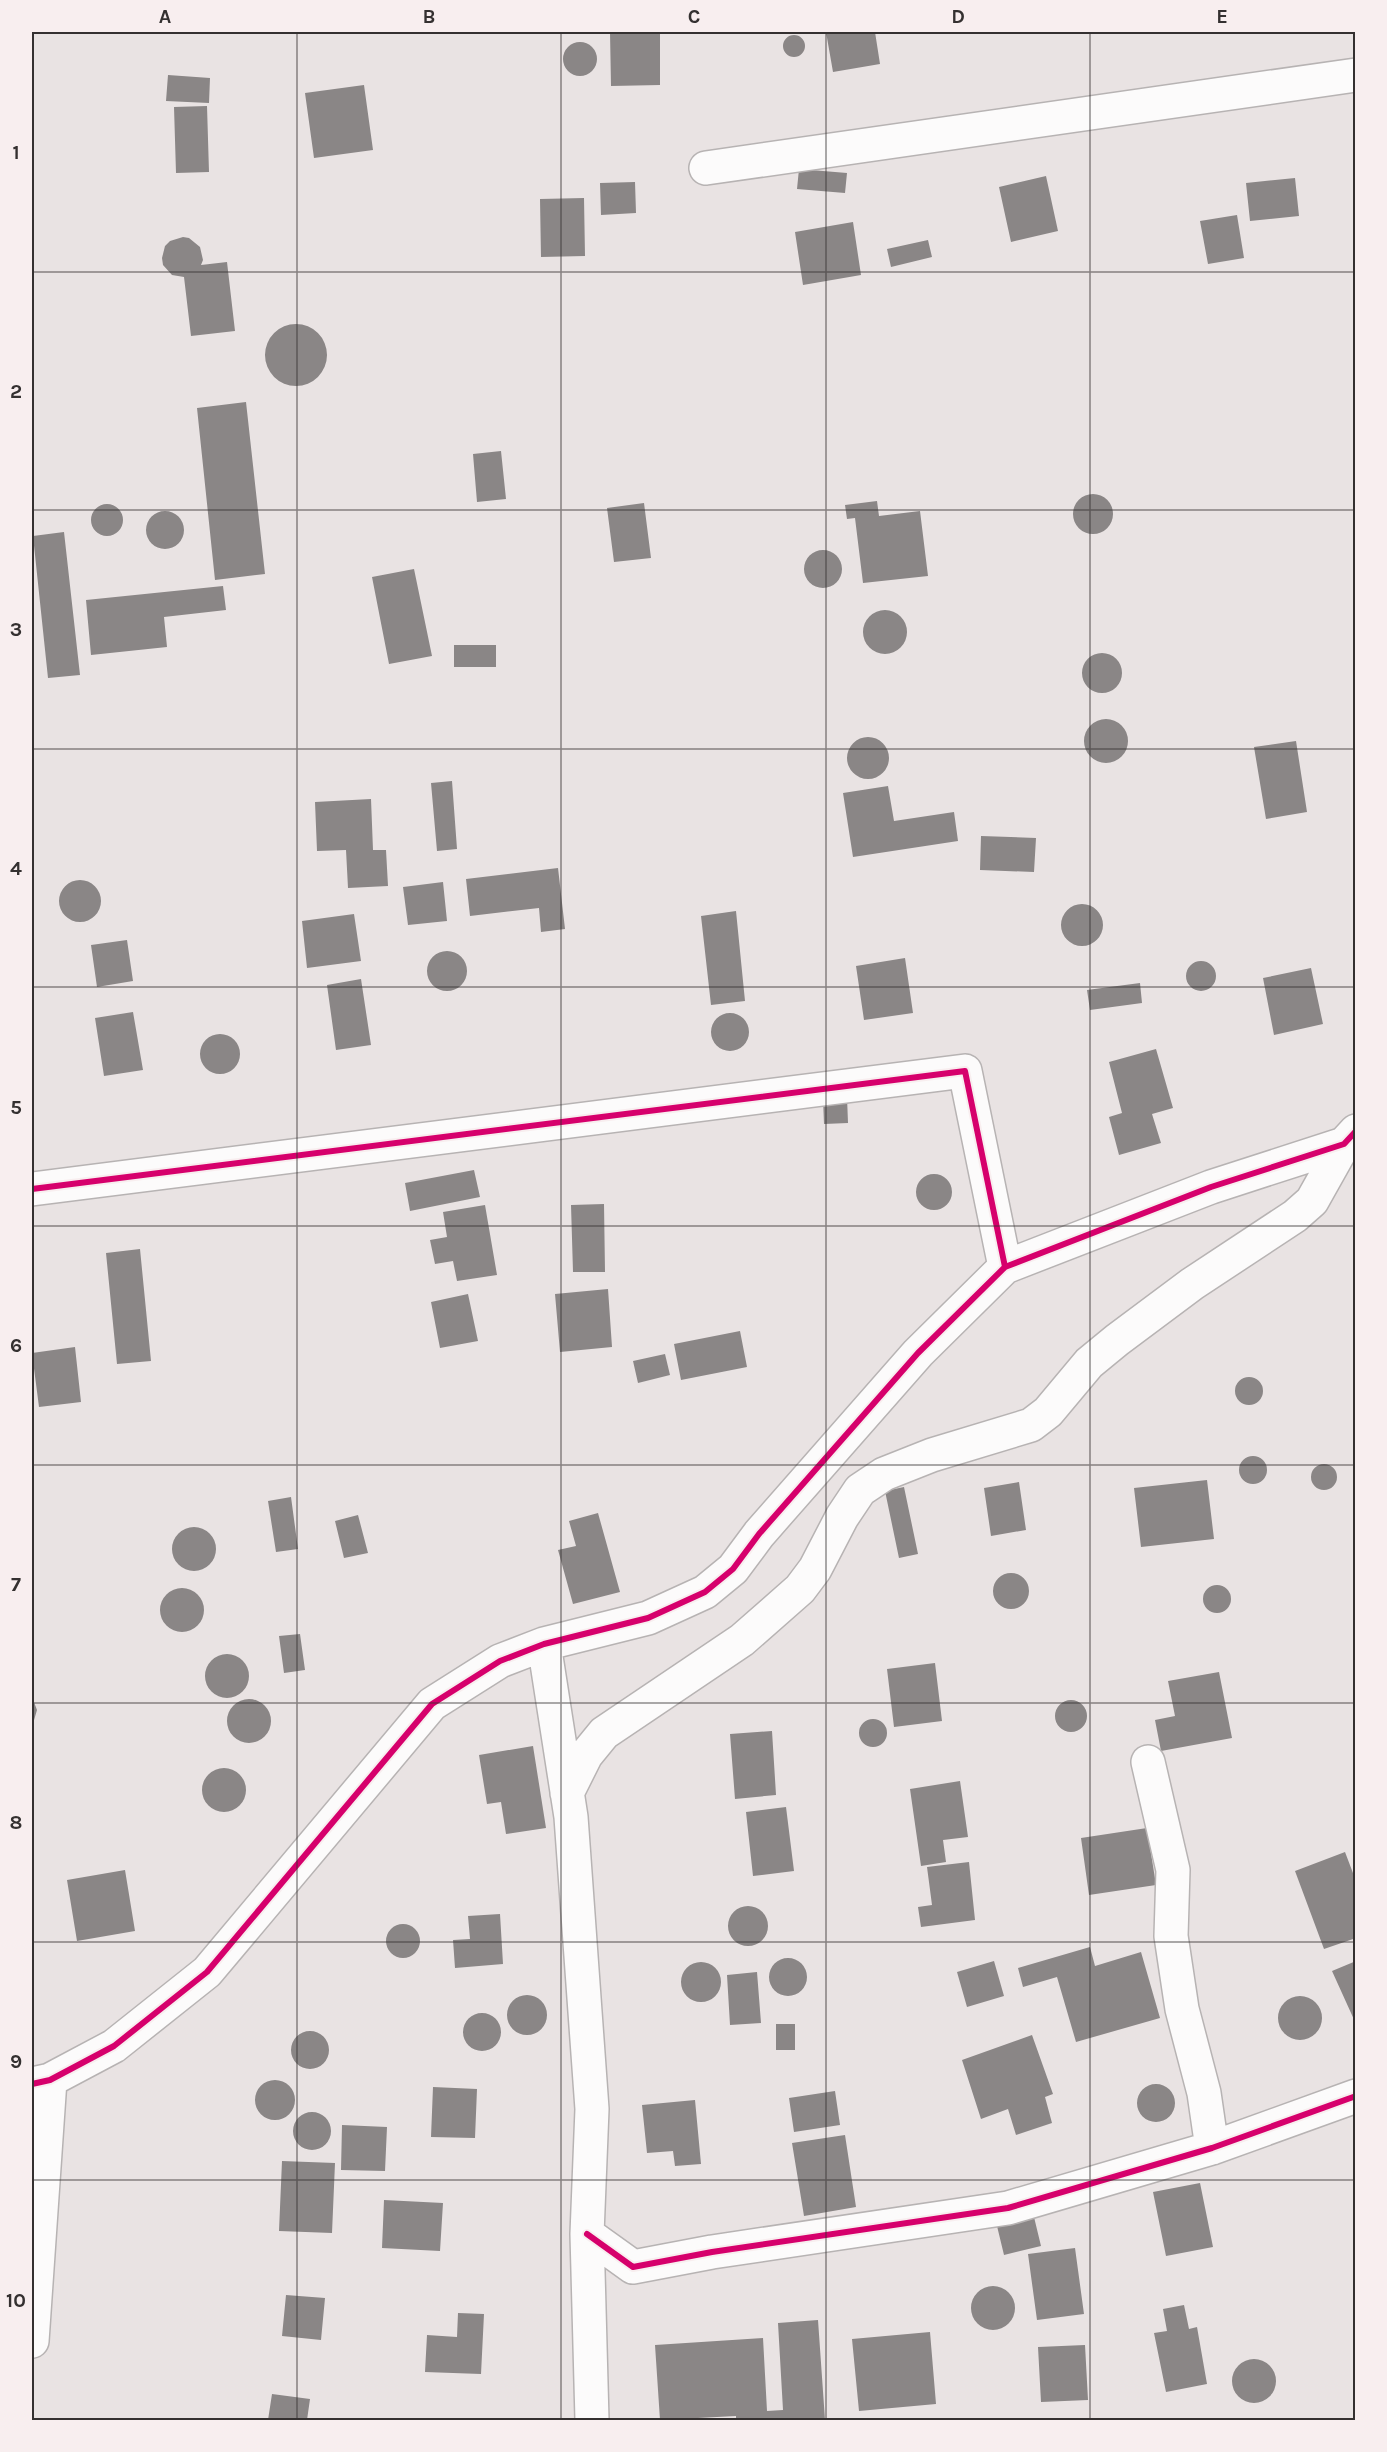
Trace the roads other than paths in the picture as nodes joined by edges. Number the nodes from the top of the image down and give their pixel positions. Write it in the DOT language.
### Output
graph roads {
  1 [pos="1356,75"];
  2 [pos="706,168"];
  3 [pos="1350,1137"];
  4 [pos="32,1189"];
  5 [pos="1005,1267"];
  6 [pos="544,1644"];
  7 [pos="1148,1761"];
  8 [pos="567,1793"];
  9 [pos="41,2082"];
  10 [pos="1356,2096"];
  11 [pos="1212,2148"];
  12 [pos="587,2234"];
  13 [pos="32,2341"];
  14 [pos="593,2419"];
  1 -- 2 [label="street"];
  3 -- 5 [label="street"];
  3 -- 8 [label="street"];
  4 -- 5 [label="street"];
  5 -- 6 [label="street"];
  6 -- 8 [label="street"];
  6 -- 9 [label="street"];
  7 -- 11 [label="street"];
  8 -- 12 [label="street"];
  9 -- 13 [label="street"];
  10 -- 11 [label="street"];
  11 -- 12 [label="street"];
  12 -- 14 [label="street"];
}
